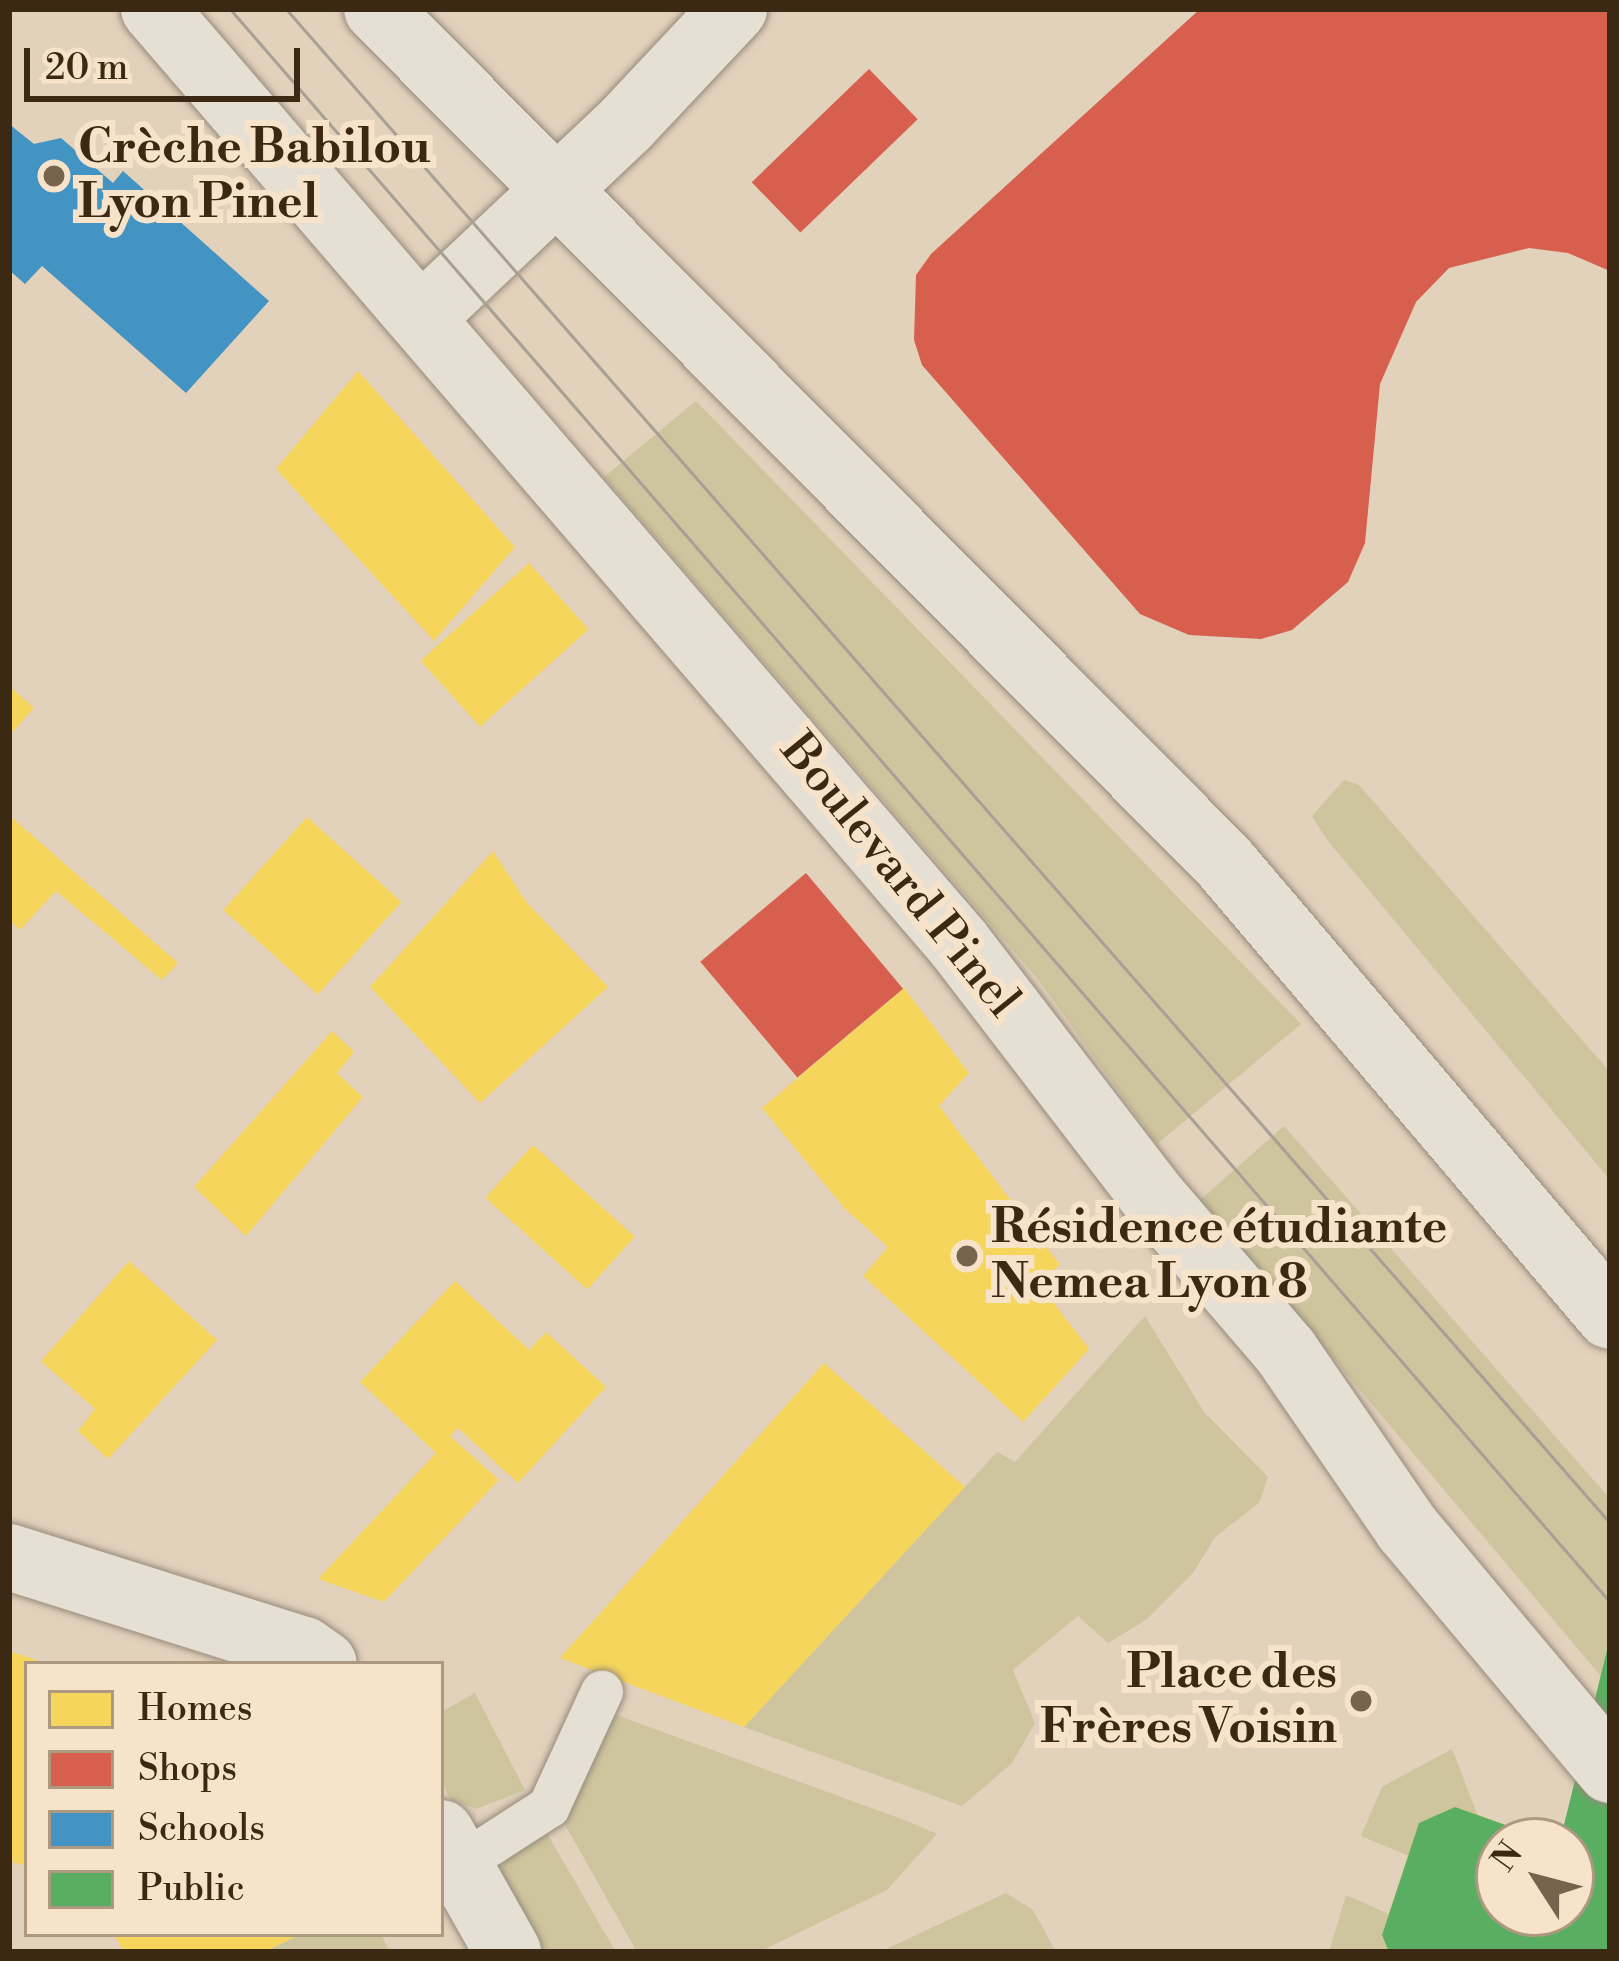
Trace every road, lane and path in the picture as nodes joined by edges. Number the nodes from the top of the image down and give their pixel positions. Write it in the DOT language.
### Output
graph roads {
  1 [pos="154,9"];
  2 [pos="377,9"];
  3 [pos="734,9"];
  4 [pos="556,192"];
  5 [pos="423,316"];
  6 [pos="1610,1316"];
  7 [pos="9,1558"];
  8 [pos="320,1661"];
  9 [pos="602,1692"];
  10 [pos="1610,1770"];
  11 [pos="450,1849"];
  12 [pos="508,1952"];
  1 -- 5 [label="street, Boulevard Pinel"];
  2 -- 4 [label="street"];
  3 -- 4 [label="street"];
  4 -- 5 [label="street"];
  4 -- 6 [label="street"];
  5 -- 10 [label="street, Boulevard Pinel"];
  7 -- 8 [label="street"];
  9 -- 11 [label="lane"];
  11 -- 12 [label="street"];
}
